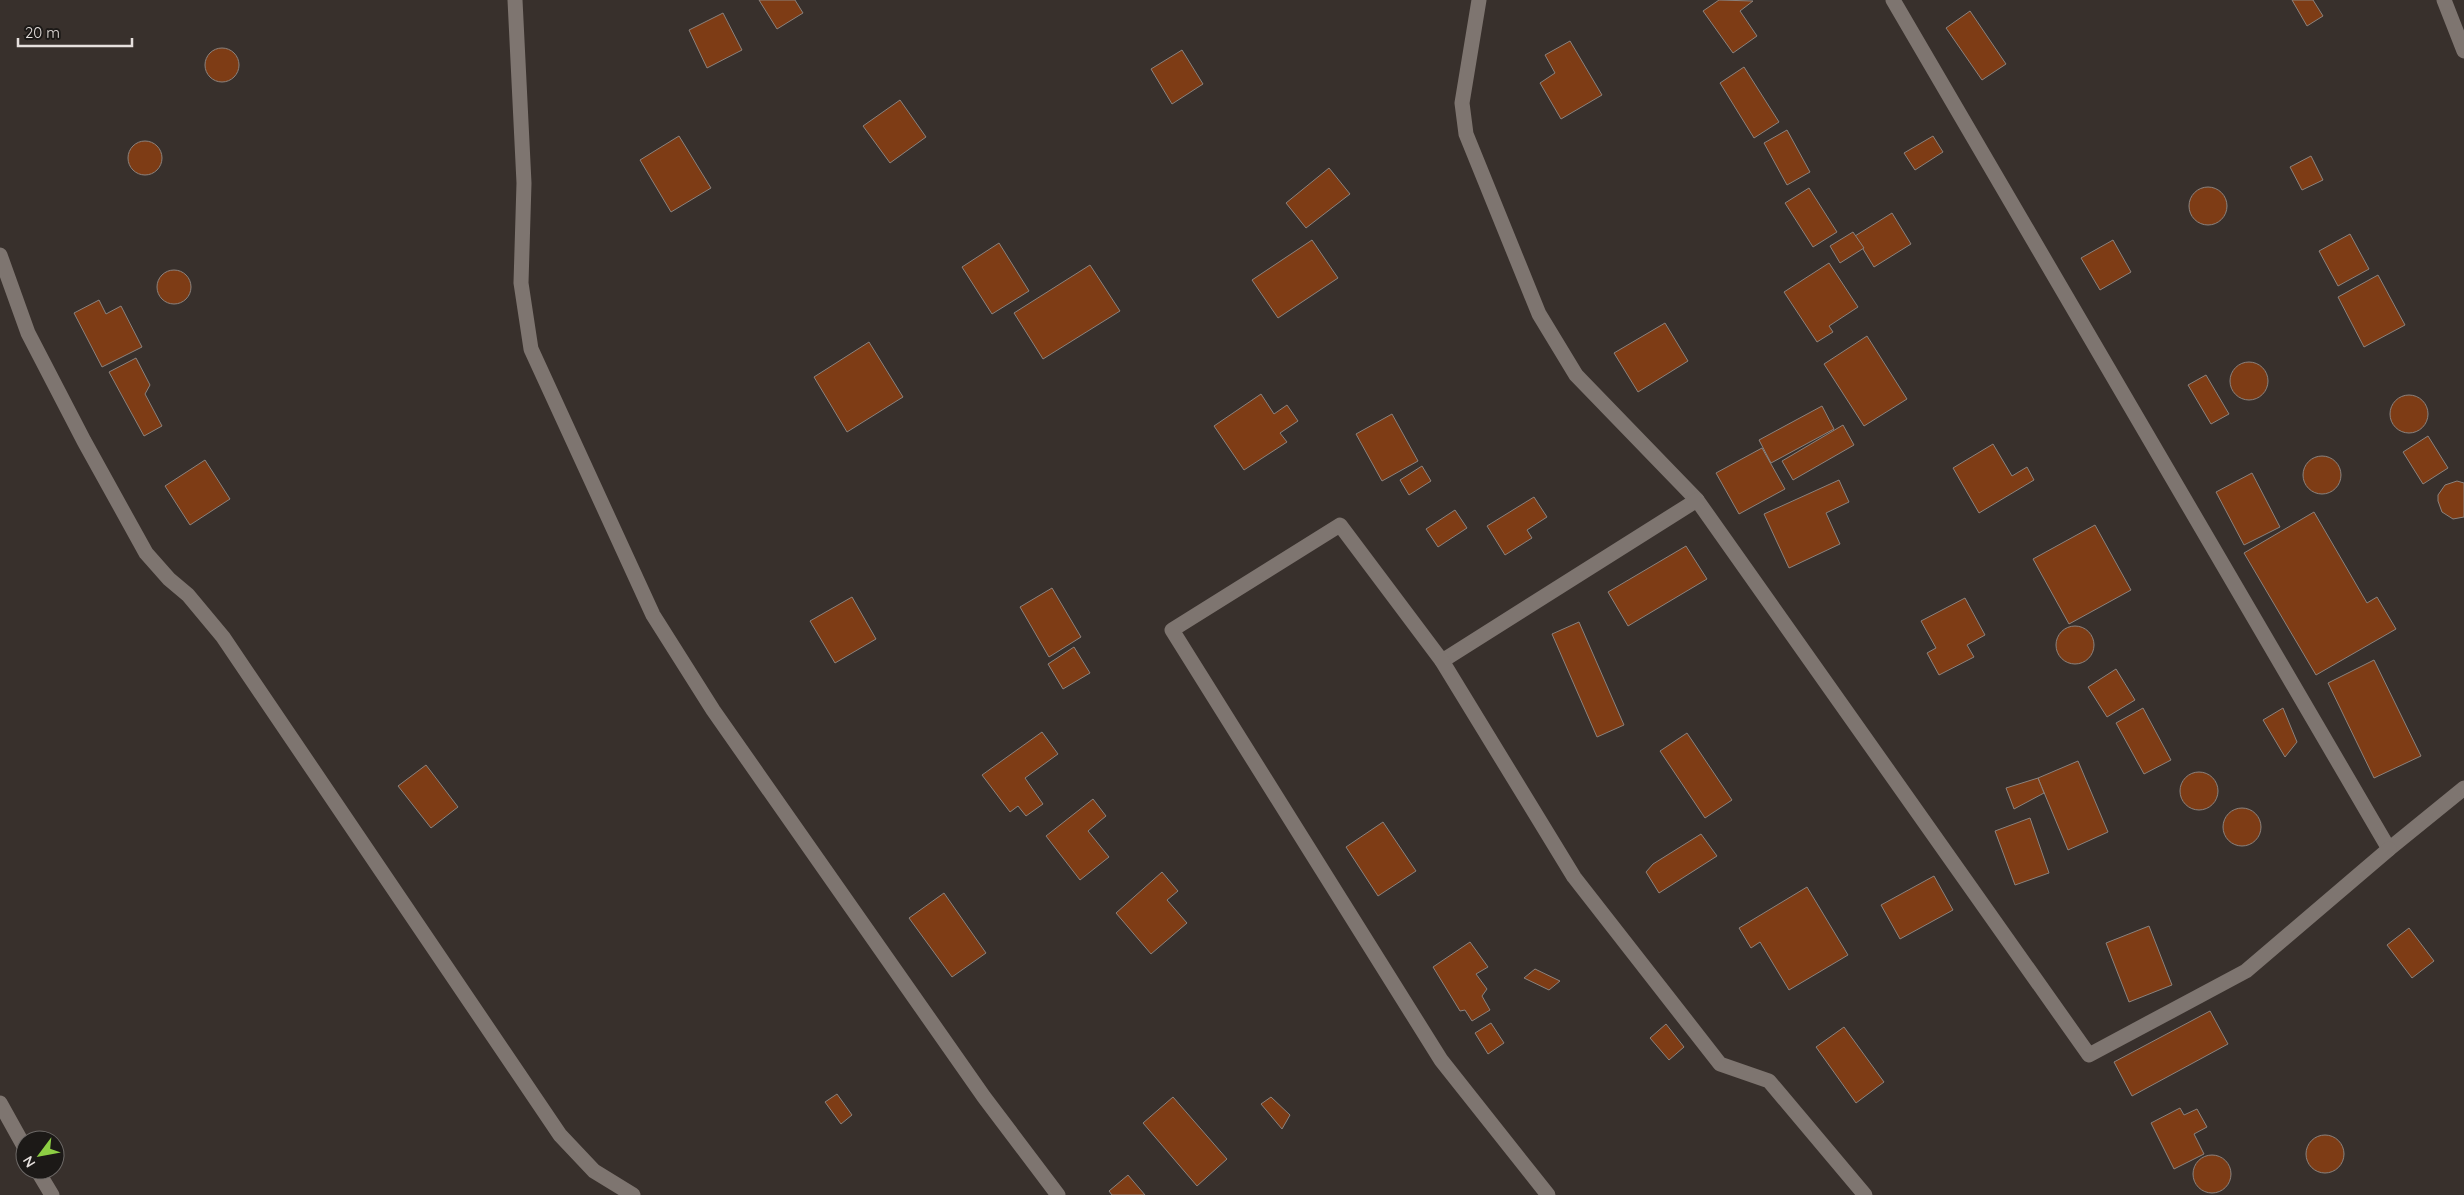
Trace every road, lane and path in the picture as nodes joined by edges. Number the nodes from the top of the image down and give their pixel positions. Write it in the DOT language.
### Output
graph roads {
  1 [pos="515,0"];
  2 [pos="1479,0"];
  3 [pos="1893,0"];
  4 [pos="2444,0"];
  5 [pos="2464,51"];
  6 [pos="0,255"];
  7 [pos="1697,500"];
  8 [pos="1442,661"];
  9 [pos="2464,788"];
  10 [pos="2389,849"];
  11 [pos="0,1103"];
  12 [pos="15,1130"];
  13 [pos="44,1180"];
  14 [pos="52,1195"];
  15 [pos="633,1195"];
  16 [pos="1058,1195"];
  17 [pos="1548,1195"];
  18 [pos="1865,1195"];
  1 -- 16 [label="street"];
  2 -- 7 [label="street"];
  3 -- 10 [label="street"];
  4 -- 5 [label="street"];
  6 -- 15 [label="street"];
  7 -- 8 [label="street"];
  7 -- 10 [label="street"];
  8 -- 17 [label="street"];
  8 -- 18 [label="street"];
  9 -- 10 [label="street"];
  11 -- 12 [label="street"];
  13 -- 14 [label="street"];
}
